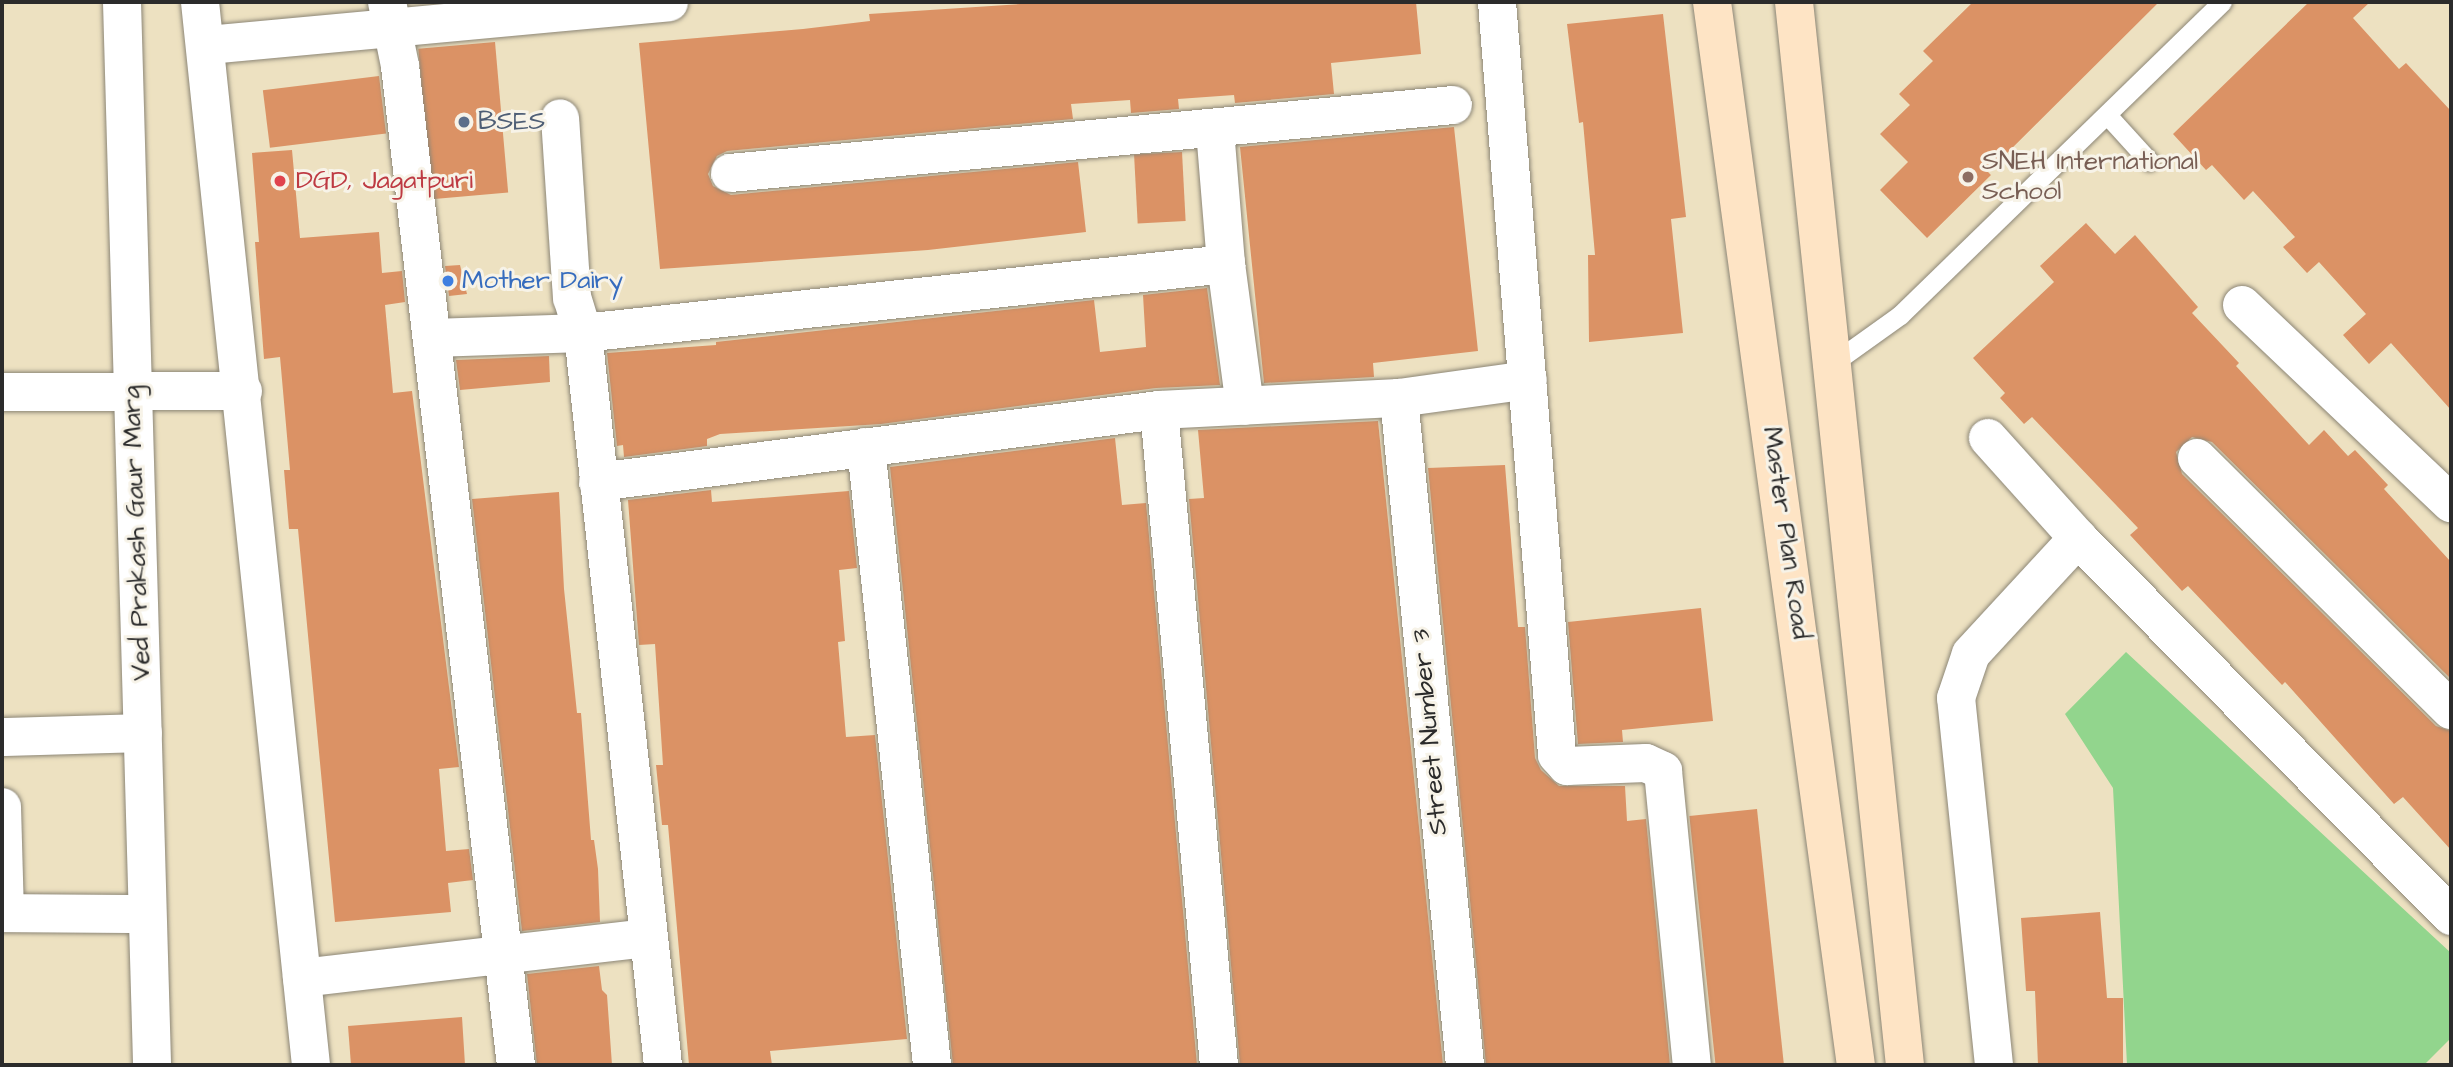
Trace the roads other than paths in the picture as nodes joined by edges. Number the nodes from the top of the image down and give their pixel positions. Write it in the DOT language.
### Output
graph roads {
  1 [pos="122,2"];
  2 [pos="200,2"];
  3 [pos="669,2"];
  4 [pos="1497,2"];
  5 [pos="1712,2"];
  6 [pos="1794,2"];
  7 [pos="2222,2"];
  8 [pos="580,7"];
  9 [pos="388,17"];
  10 [pos="208,45"];
  11 [pos="1453,105"];
  12 [pos="2108,116"];
  13 [pos="560,118"];
  14 [pos="1215,130"];
  15 [pos="2149,162"];
  16 [pos="730,173"];
  17 [pos="1226,264"];
  18 [pos="2242,305"];
  19 [pos="583,333"];
  20 [pos="432,338"];
  21 [pos="1833,363"];
  22 [pos="1528,380"];
  23 [pos="133,390"];
  24 [pos="243,391"];
  25 [pos="2,392"];
  26 [pos="1399,398"];
  27 [pos="1245,406"];
  28 [pos="1159,410"];
  29 [pos="1988,438"];
  30 [pos="866,447"];
  31 [pos="2197,458"];
  32 [pos="598,482"];
  33 [pos="2451,503"];
  34 [pos="2078,538"];
  35 [pos="2451,710"];
  36 [pos="143,733"];
  37 [pos="2,737"];
  38 [pos="2,807"];
  39 [pos="3,913"];
  40 [pos="147,915"];
  41 [pos="2451,916"];
  42 [pos="649,939"];
  43 [pos="503,957"];
  44 [pos="302,978"];
  45 [pos="152,1065"];
  46 [pos="311,1065"];
  47 [pos="516,1065"];
  48 [pos="663,1065"];
  49 [pos="932,1065"];
  50 [pos="1219,1065"];
  51 [pos="1465,1065"];
  52 [pos="1692,1065"];
  53 [pos="1856,1065"];
  54 [pos="1905,1065"];
  55 [pos="1994,1065"];
  1 -- 23 [label="street, Ved Prakash Gaur Marg"];
  2 -- 10 [label="street"];
  3 -- 8 [label="street"];
  4 -- 22 [label="street"];
  5 -- 53 [label="main road, Master Plan Road"];
  6 -- 21 [label="main road"];
  7 -- 12 [label="lane"];
  8 -- 9 [label="street"];
  9 -- 10 [label="street"];
  9 -- 20 [label="street"];
  10 -- 24 [label="street"];
  11 -- 14 [label="street"];
  12 -- 15 [label="lane"];
  12 -- 21 [label="lane"];
  13 -- 19 [label="street"];
  14 -- 16 [label="street"];
  14 -- 17 [label="street"];
  17 -- 19 [label="street"];
  17 -- 27 [label="street"];
  18 -- 33 [label="street"];
  19 -- 20 [label="street"];
  19 -- 32 [label="street"];
  20 -- 43 [label="street"];
  21 -- 54 [label="main road"];
  22 -- 26 [label="street"];
  22 -- 52 [label="street"];
  23 -- 24 [label="street"];
  23 -- 25 [label="street"];
  23 -- 36 [label="street, Ved Prakash Gaur Marg"];
  24 -- 44 [label="street"];
  26 -- 27 [label="street"];
  26 -- 51 [label="street, Street Number 3"];
  27 -- 28 [label="street"];
  28 -- 30 [label="street"];
  28 -- 50 [label="street"];
  29 -- 34 [label="street"];
  30 -- 32 [label="street"];
  30 -- 49 [label="street"];
  31 -- 35 [label="street"];
  32 -- 42 [label="street"];
  34 -- 41 [label="street"];
  34 -- 55 [label="street"];
  36 -- 37 [label="street"];
  36 -- 40 [label="street, Ved Prakash Gaur Marg"];
  38 -- 39 [label="street"];
  39 -- 40 [label="street"];
  40 -- 45 [label="street, Ved Prakash Gaur Marg"];
  42 -- 43 [label="street"];
  42 -- 48 [label="street"];
  43 -- 44 [label="street"];
  43 -- 47 [label="street"];
  44 -- 46 [label="street"];
}
